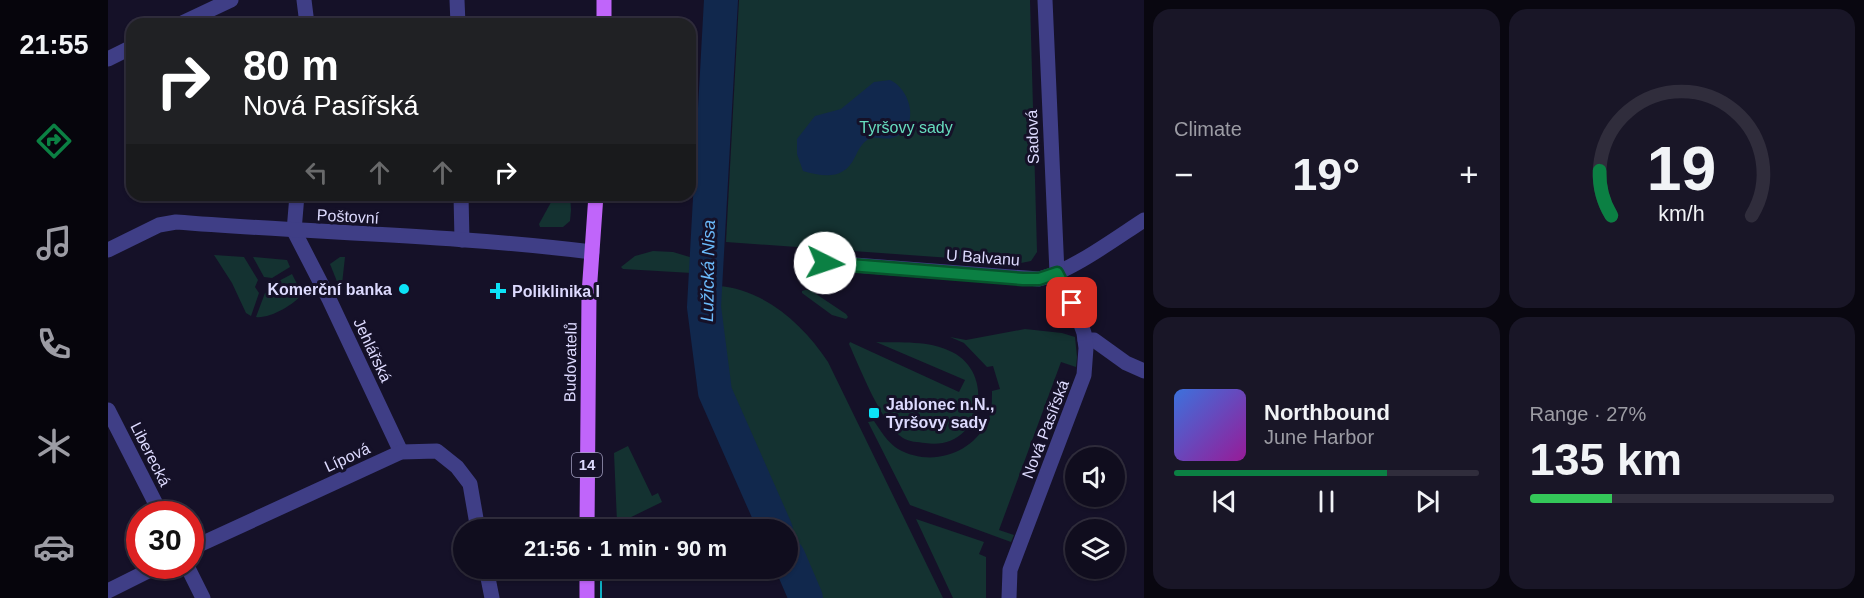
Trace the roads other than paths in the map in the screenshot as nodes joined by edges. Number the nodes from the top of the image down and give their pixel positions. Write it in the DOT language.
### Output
graph roads {
  1 [pos="231,0"];
  2 [pos="304,0"];
  3 [pos="457,0"];
  4 [pos="604,0"];
  5 [pos="1045,0"];
  6 [pos="193,18"];
  7 [pos="306,18"];
  8 [pos="458,18"];
  9 [pos="604,18"];
  10 [pos="126,50"];
  11 [pos="108,59"];
  12 [pos="296,201"];
  13 [pos="461,201"];
  14 [pos="596,201"];
  15 [pos="1144,220"];
  16 [pos="294,231"];
  17 [pos="462,240"];
  18 [pos="108,250"];
  19 [pos="592,252"];
  20 [pos="803,261"];
  21 [pos="1057,273"];
  22 [pos="1085,340"];
  23 [pos="1144,371"];
  24 [pos="108,410"];
  25 [pos="401,452"];
  26 [pos="154,501"];
  27 [pos="476,519"];
  28 [pos="587,519"];
  29 [pos="204,543"];
  30 [pos="132,579"];
  31 [pos="194,579"];
  32 [pos="488,579"];
  33 [pos="587,579"];
  34 [pos="108,591"];
  35 [pos="203,598"];
  36 [pos="492,598"];
  37 [pos="587,598"];
  38 [pos="1009,598"];
  1 -- 6 [label="street"];
  2 -- 7 [label="street"];
  3 -- 8 [label="street"];
  4 -- 9 [label="main road"];
  5 -- 21 [label="street, Sadová"];
  10 -- 11 [label="street"];
  12 -- 16 [label="street"];
  13 -- 17 [label="street"];
  14 -- 19 [label="main road, Budovatelů / 14"];
  15 -- 21 [label="street, U Balvanu"];
  16 -- 17 [label="street, Poštovní"];
  16 -- 18 [label="street, Poštovní"];
  16 -- 25 [label="street, Jehlářská"];
  17 -- 19 [label="street, Poštovní"];
  19 -- 28 [label="main road, Budovatelů / 14"];
  20 -- 21 [label="street, U Balvanu"];
  21 -- 22 [label="street, Nová Pasířská"];
  22 -- 23 [label="street"];
  22 -- 38 [label="street, Nová Pasířská"];
  24 -- 26 [label="street, Liberecká"];
  25 -- 27 [label="street, Lípová"];
  25 -- 29 [label="street, Lípová"];
  30 -- 34 [label="street"];
  31 -- 35 [label="street"];
  32 -- 36 [label="street"];
  33 -- 37 [label="main road"];
}
